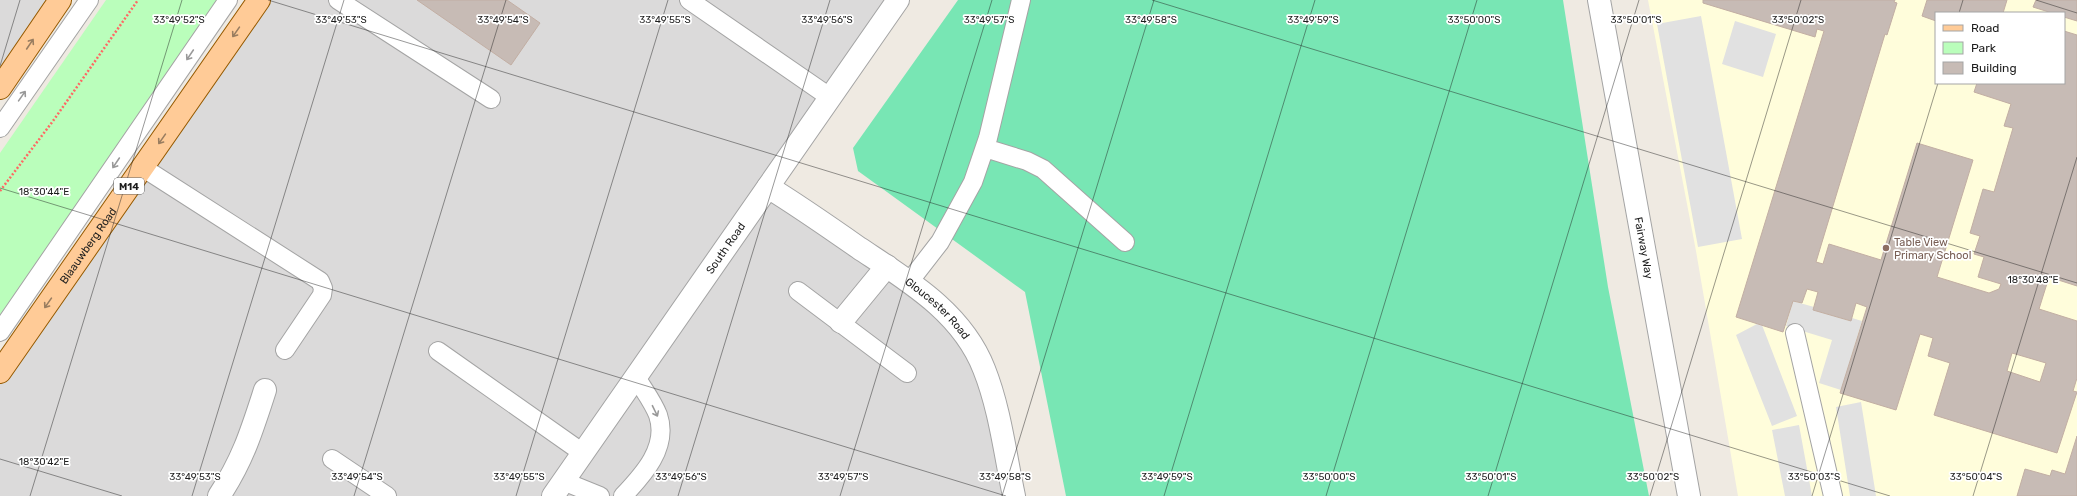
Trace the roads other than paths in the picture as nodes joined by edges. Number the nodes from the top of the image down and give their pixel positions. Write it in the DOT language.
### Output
graph roads {
  1 [pos="60,0"];
  2 [pos="89,0"];
  3 [pos="228,0"];
  4 [pos="259,0"];
  5 [pos="338,0"];
  6 [pos="689,0"];
  7 [pos="898,0"];
  8 [pos="1021,0"];
  9 [pos="1598,0"];
  10 [pos="0,88"];
  11 [pos="831,98"];
  12 [pos="491,99"];
  13 [pos="0,128"];
  14 [pos="985,148"];
  15 [pos="142,167"];
  16 [pos="768,187"];
  17 [pos="1125,242"];
  18 [pos="887,266"];
  19 [pos="909,282"];
  20 [pos="798,291"];
  21 [pos="841,322"];
  22 [pos="0,332"];
  23 [pos="1795,333"];
  24 [pos="285,350"];
  25 [pos="438,351"];
  26 [pos="0,372"];
  27 [pos="908,372"];
  28 [pos="636,377"];
  29 [pos="265,390"];
  30 [pos="583,453"];
  31 [pos="332,459"];
  32 [pos="558,489"];
  33 [pos="219,496"];
  34 [pos="387,496"];
  35 [pos="600,496"];
  36 [pos="623,496"];
  37 [pos="1014,496"];
  38 [pos="1689,496"];
  39 [pos="1832,496"];
  10 -- 1 [label="main road, one-way"];
  13 -- 2 [label="lane, one-way"];
  3 -- 22 [label="lane, one-way"];
  4 -- 15 [label="main road, Blaauwberg Road / M14, one-way"];
  5 -- 12 [label="lane"];
  6 -- 11 [label="lane"];
  7 -- 11 [label="street, South Road"];
  8 -- 14 [label="lane"];
  9 -- 38 [label="street, Fairway Way"];
  11 -- 16 [label="street, South Road"];
  14 -- 17 [label="lane"];
  14 -- 19 [label="lane"];
  15 -- 24 [label="lane"];
  15 -- 26 [label="main road, Blaauwberg Road / M14, one-way"];
  16 -- 18 [label="street, Gloucester Road"];
  16 -- 28 [label="street, South Road"];
  18 -- 19 [label="street, Gloucester Road"];
  18 -- 21 [label="street"];
  19 -- 37 [label="street, Gloucester Road"];
  20 -- 21 [label="lane"];
  21 -- 27 [label="lane"];
  23 -- 39 [label="lane"];
  25 -- 30 [label="lane"];
  28 -- 30 [label="street, South Road"];
  28 -- 36 [label="lane, one-way"];
  29 -- 33 [label="street"];
  30 -- 32 [label="street, South Road"];
  31 -- 34 [label="lane"];
  32 -- 35 [label="lane"];
}
